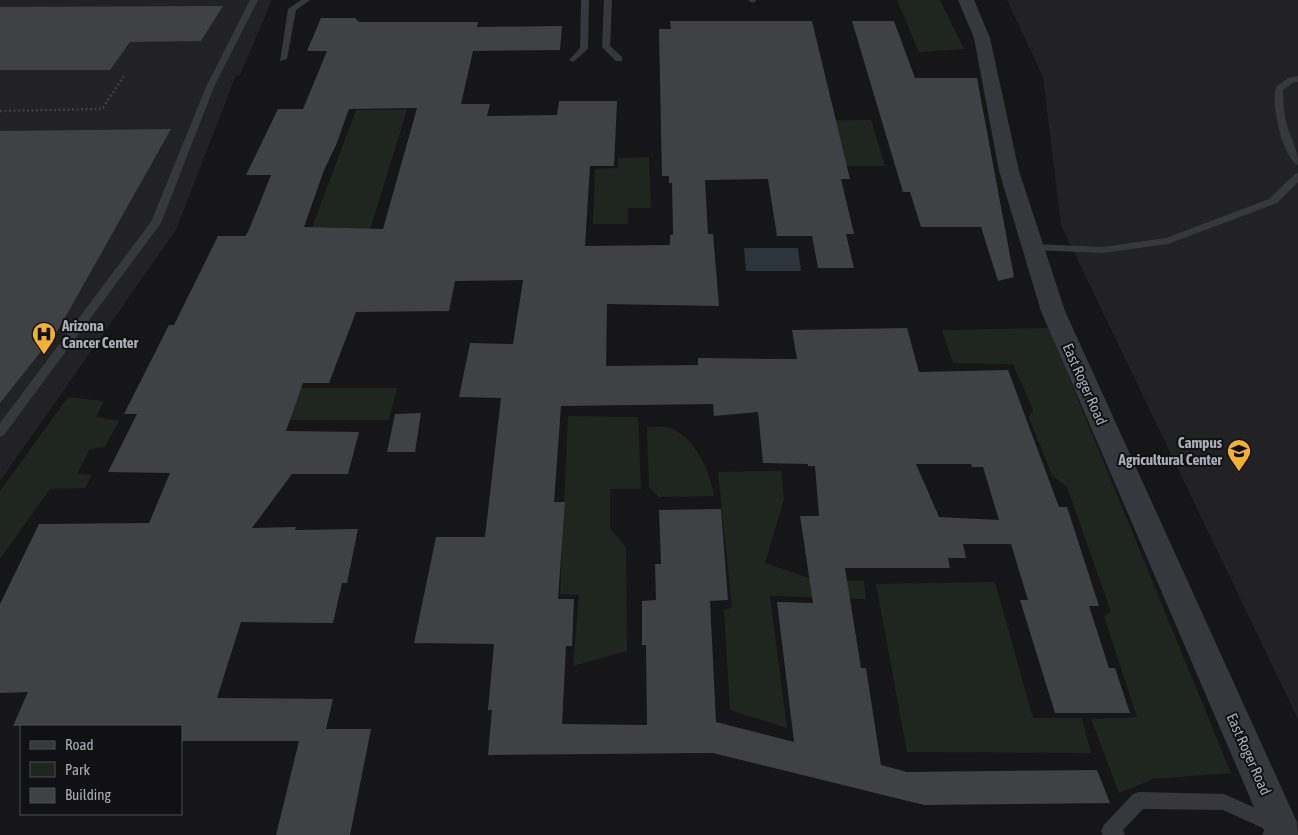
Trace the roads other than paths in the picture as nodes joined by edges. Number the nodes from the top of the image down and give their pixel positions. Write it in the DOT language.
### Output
graph roads {
  1 [pos="254,0"];
  2 [pos="306,0"];
  3 [pos="585,0"];
  4 [pos="608,0"];
  5 [pos="966,0"];
  6 [pos="283,59"];
  7 [pos="619,59"];
  8 [pos="573,60"];
  9 [pos="1298,80"];
  10 [pos="1298,162"];
  11 [pos="1298,176"];
  12 [pos="1033,247"];
  13 [pos="0,432"];
  14 [pos="1282,829"];
  15 [pos="1116,835"];
  1 -- 13 [label="lane"];
  2 -- 6 [label="lane"];
  3 -- 8 [label="lane"];
  4 -- 7 [label="lane"];
  5 -- 12 [label="street, East Roger Road"];
  9 -- 10 [label="lane"];
  11 -- 12 [label="lane"];
  12 -- 14 [label="street, East Roger Road"];
  14 -- 15 [label="lane"];
}
